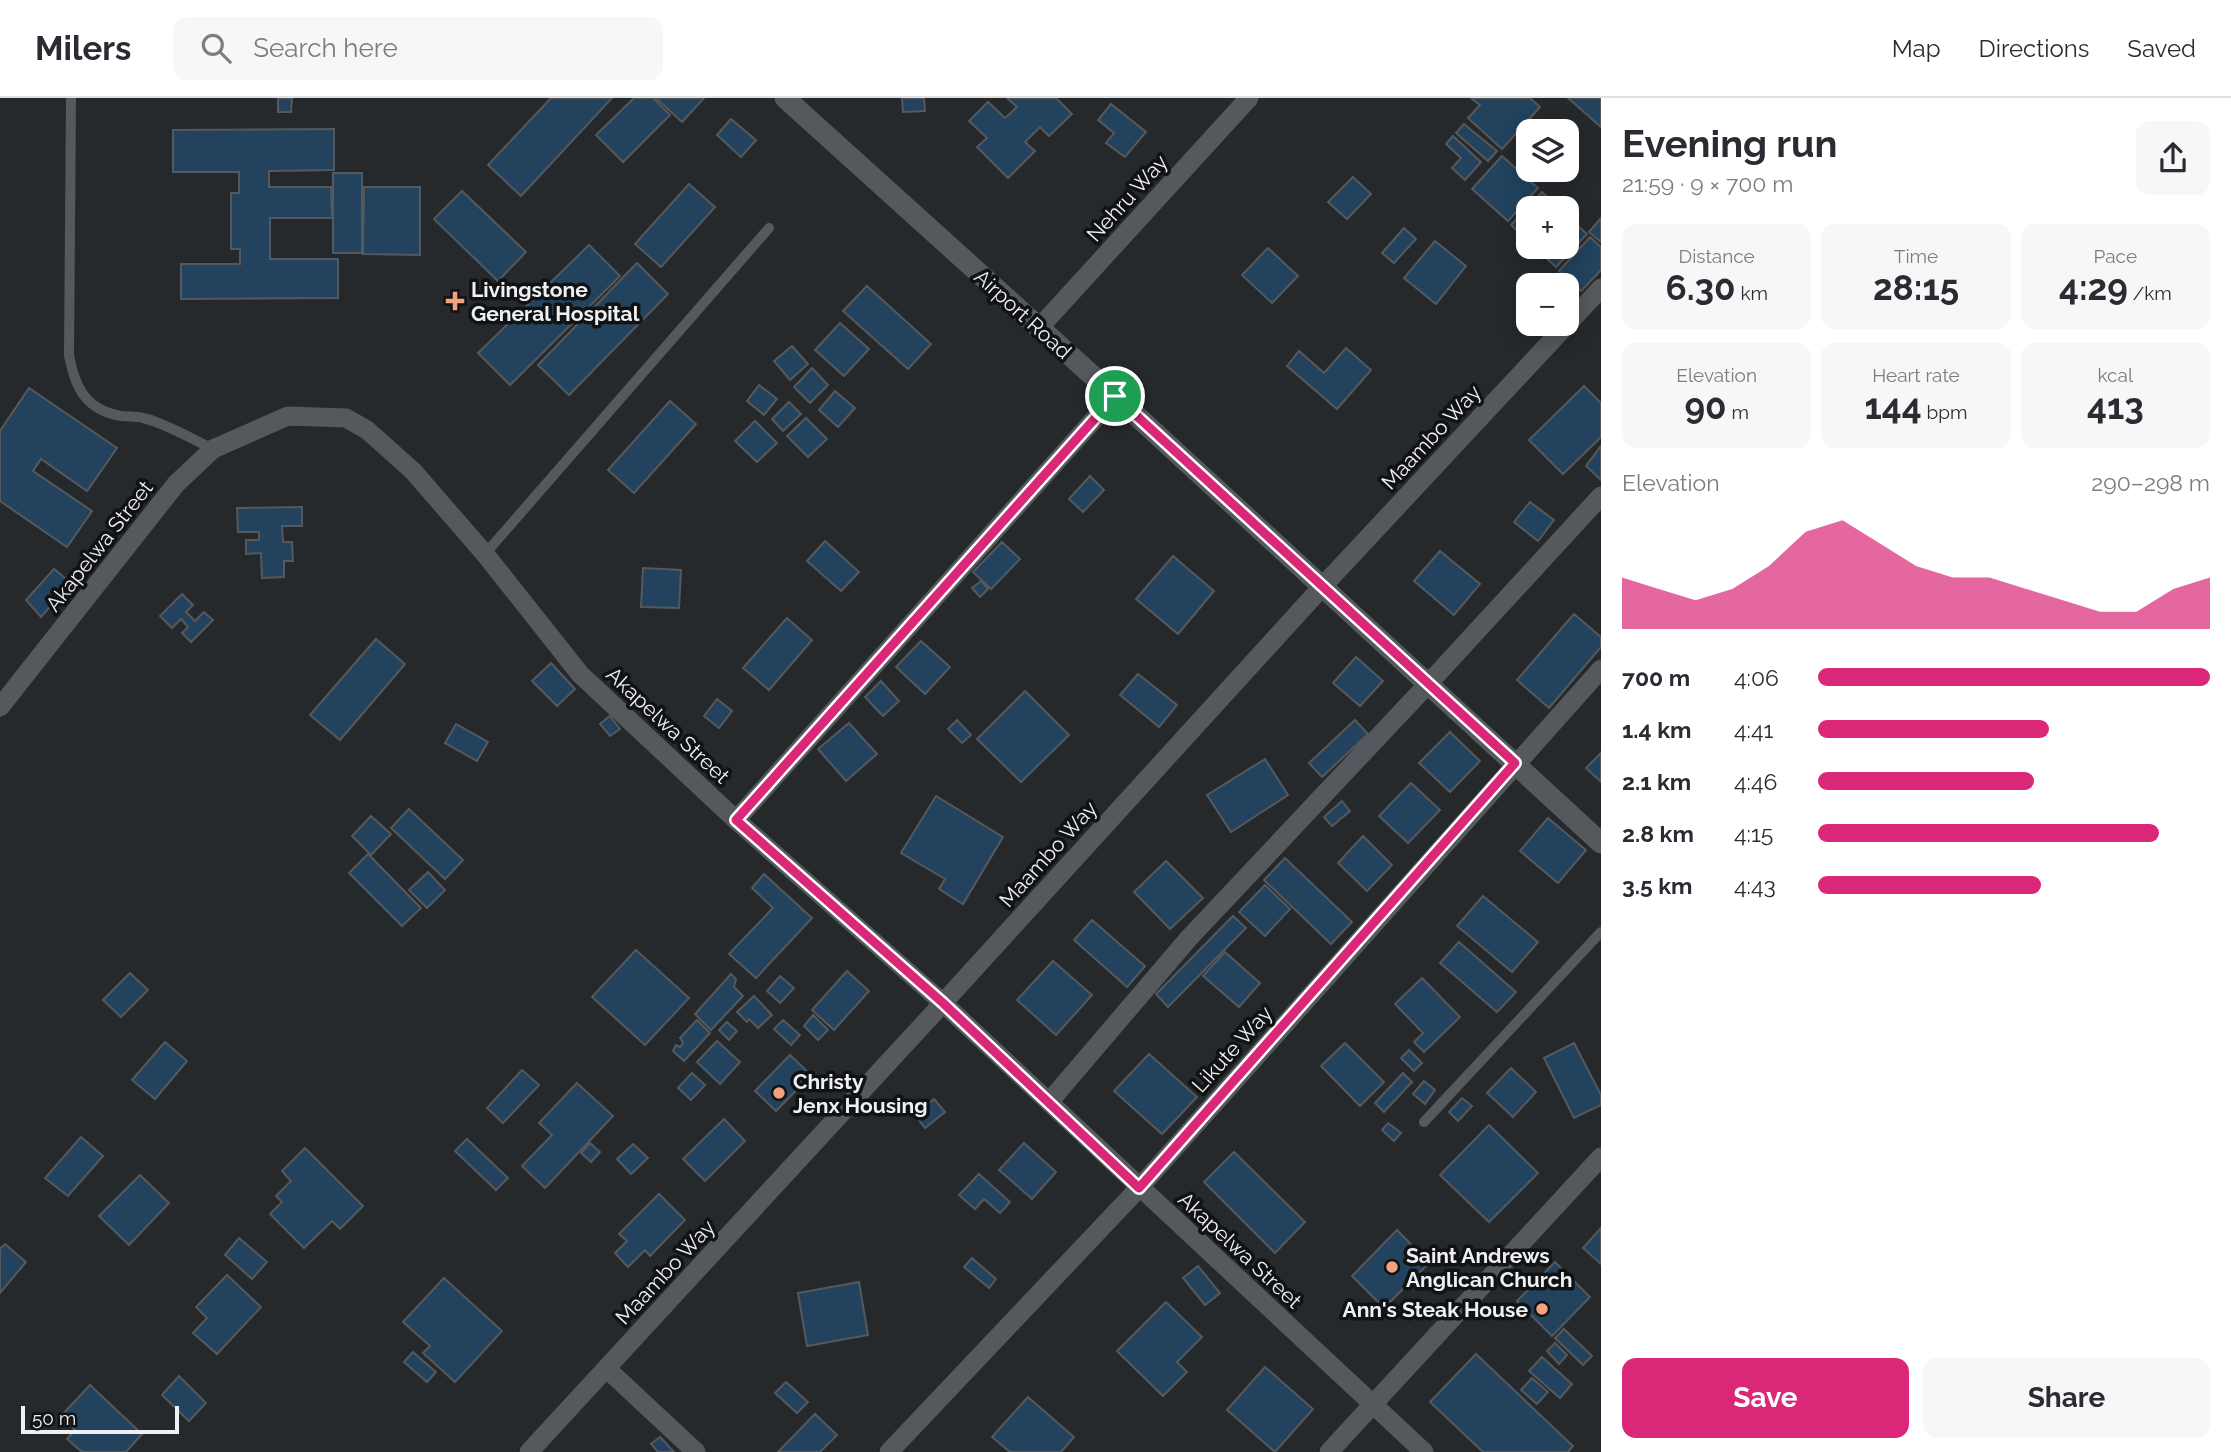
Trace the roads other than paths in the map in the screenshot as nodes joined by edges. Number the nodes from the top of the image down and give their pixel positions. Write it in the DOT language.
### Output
graph roads {
  1 [pos="71,98"];
  2 [pos="785,98"];
  3 [pos="1249,98"];
  4 [pos="769,228"];
  5 [pos="1601,288"];
  6 [pos="1038,328"];
  7 [pos="1115,396"];
  8 [pos="213,449"];
  9 [pos="1601,496"];
  10 [pos="485,554"];
  11 [pos="1322,587"];
  12 [pos="1601,668"];
  13 [pos="1428,684"];
  14 [pos="0,707"];
  15 [pos="1515,763"];
  16 [pos="736,820"];
  17 [pos="1601,843"];
  18 [pos="1601,932"];
  19 [pos="943,1003"];
  20 [pos="1049,1102"];
  21 [pos="1424,1122"];
  22 [pos="1601,1157"];
  23 [pos="1139,1188"];
  24 [pos="607,1369"];
  25 [pos="1374,1404"];
  26 [pos="529,1452"];
  27 [pos="696,1452"];
  28 [pos="889,1452"];
  29 [pos="1329,1452"];
  30 [pos="1424,1452"];
  1 -- 8 [label="lane"];
  2 -- 6 [label="street, Airport Road"];
  3 -- 6 [label="street, Nehru Way"];
  4 -- 10 [label="lane"];
  5 -- 11 [label="street, Maambo Way"];
  6 -- 7 [label="street, Airport Road"];
  7 -- 11 [label="street, Airport Road"];
  7 -- 16 [label="street"];
  8 -- 10 [label="street, Akapelwa Street"];
  8 -- 14 [label="street, Akapelwa Street"];
  9 -- 13 [label="street"];
  10 -- 16 [label="street, Akapelwa Street"];
  11 -- 13 [label="street, Airport Road"];
  11 -- 19 [label="street, Maambo Way"];
  12 -- 15 [label="street, Likute Way"];
  13 -- 15 [label="street, Airport Road"];
  13 -- 20 [label="street"];
  15 -- 17 [label="street, Airport Road"];
  15 -- 23 [label="street, Likute Way"];
  16 -- 19 [label="street, Akapelwa Street"];
  18 -- 21 [label="lane"];
  19 -- 20 [label="street, Akapelwa Street"];
  19 -- 24 [label="street, Maambo Way"];
  20 -- 23 [label="street, Akapelwa Street"];
  22 -- 25 [label="street"];
  23 -- 25 [label="street, Akapelwa Street"];
  23 -- 28 [label="street, Likute Way"];
  24 -- 26 [label="street, Maambo Way"];
  24 -- 27 [label="street"];
  25 -- 29 [label="street"];
  25 -- 30 [label="street, Akapelwa Street"];
}
